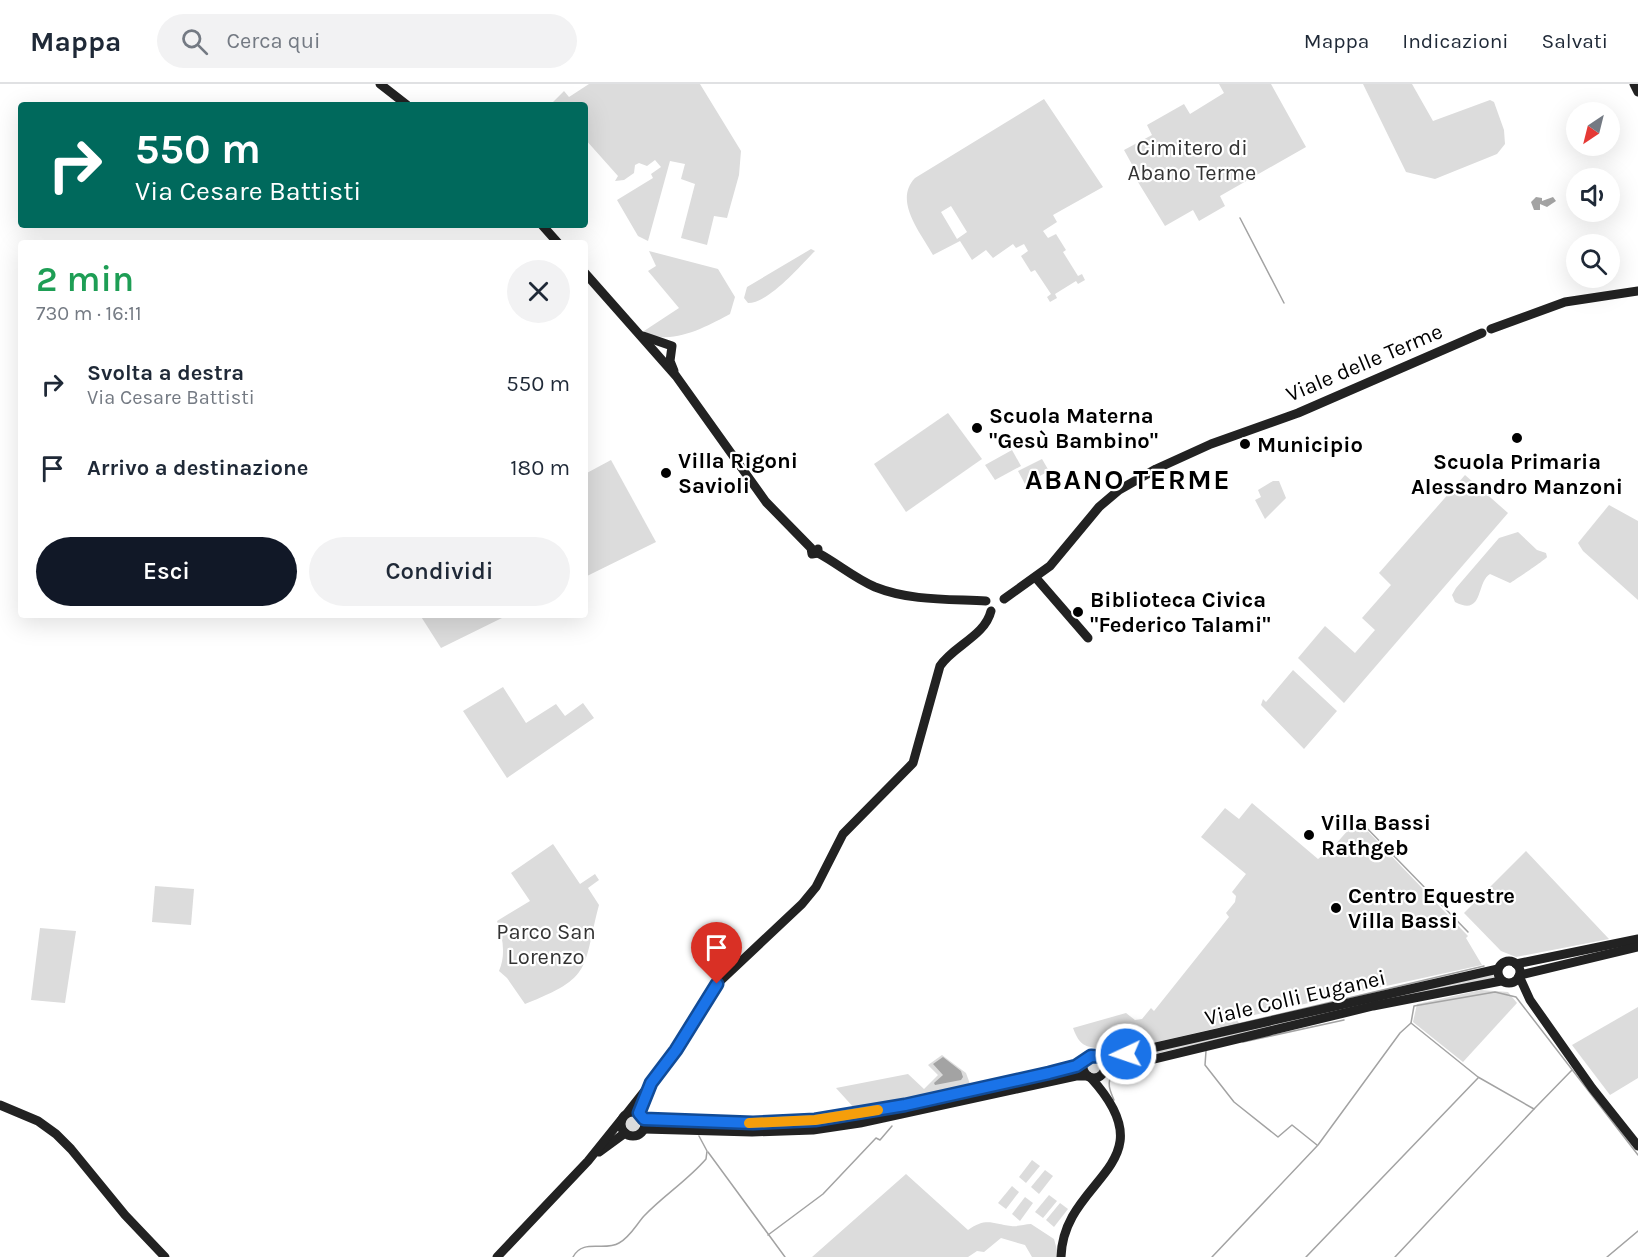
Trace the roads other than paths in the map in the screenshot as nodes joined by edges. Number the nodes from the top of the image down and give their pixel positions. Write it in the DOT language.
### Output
graph roads {
  1 [pos="380,84"];
  2 [pos="1635,84"];
  3 [pos="1638,92"];
  4 [pos="403,102"];
  5 [pos="545,228"];
  6 [pos="555,240"];
  7 [pos="588,276"];
  8 [pos="1638,291"];
  9 [pos="659,351"];
  10 [pos="671,356"];
  11 [pos="676,376"];
  12 [pos="1036,578"];
  13 [pos="1004,599"];
  14 [pos="986,601"];
  15 [pos="991,611"];
  16 [pos="1088,638"];
  17 [pos="1638,939"];
  18 [pos="1638,947"];
  19 [pos="1516,964"];
  20 [pos="1498,969"];
  21 [pos="1520,975"];
  22 [pos="1506,982"];
  23 [pos="1530,1000"];
  24 [pos="1099,1056"];
  25 [pos="1084,1062"];
  26 [pos="1105,1071"];
  27 [pos="1089,1077"];
  28 [pos="651,1083"];
  29 [pos="1105,1094"];
  30 [pos="0,1105"];
  31 [pos="628,1112"];
  32 [pos="621,1120"];
  33 [pos="642,1120"];
  34 [pos="625,1133"];
  35 [pos="1638,1146"];
  36 [pos="588,1161"];
  37 [pos="165,1257"];
  38 [pos="497,1257"];
  39 [pos="1061,1257"];
  1 -- 4 [label="street"];
  2 -- 3 [label="street"];
  5 -- 6 [label="street"];
  7 -- 9 [label="street"];
  8 -- 12 [label="street, Viale delle Terme"];
  9 -- 10 [label="street"];
  9 -- 10 [label="street"];
  9 -- 11 [label="street"];
  10 -- 11 [label="street"];
  11 -- 14 [label="street"];
  12 -- 13 [label="street, Viale delle Terme"];
  12 -- 16 [label="street"];
  13 -- 14 [label="street"];
  13 -- 15 [label="street"];
  14 -- 15 [label="street"];
  15 -- 28 [label="street"];
  17 -- 19 [label="street, Viale Colli Euganei"];
  18 -- 21 [label="street, Viale Colli Euganei"];
  19 -- 20 [label="street, Viale Colli Euganei"];
  19 -- 21 [label="street"];
  20 -- 22 [label="street"];
  20 -- 24 [label="street, Viale Colli Euganei"];
  21 -- 22 [label="street, Viale Colli Euganei"];
  21 -- 23 [label="street"];
  22 -- 23 [label="street"];
  22 -- 26 [label="street, Viale Colli Euganei"];
  23 -- 35 [label="street"];
  24 -- 25 [label="street, Viale Colli Euganei"];
  24 -- 26 [label="street"];
  25 -- 27 [label="street"];
  25 -- 33 [label="street, Viale Colli Euganei"];
  26 -- 27 [label="street, Viale Colli Euganei"];
  26 -- 29 [label="street"];
  27 -- 29 [label="street"];
  27 -- 33 [label="street, Viale Colli Euganei"];
  28 -- 31 [label="street"];
  28 -- 33 [label="street"];
  29 -- 39 [label="street"];
  30 -- 37 [label="street"];
  31 -- 32 [label="street"];
  31 -- 33 [label="street"];
  32 -- 34 [label="street"];
  32 -- 36 [label="street"];
  33 -- 34 [label="street"];
  34 -- 36 [label="street"];
  36 -- 38 [label="street"];
}
